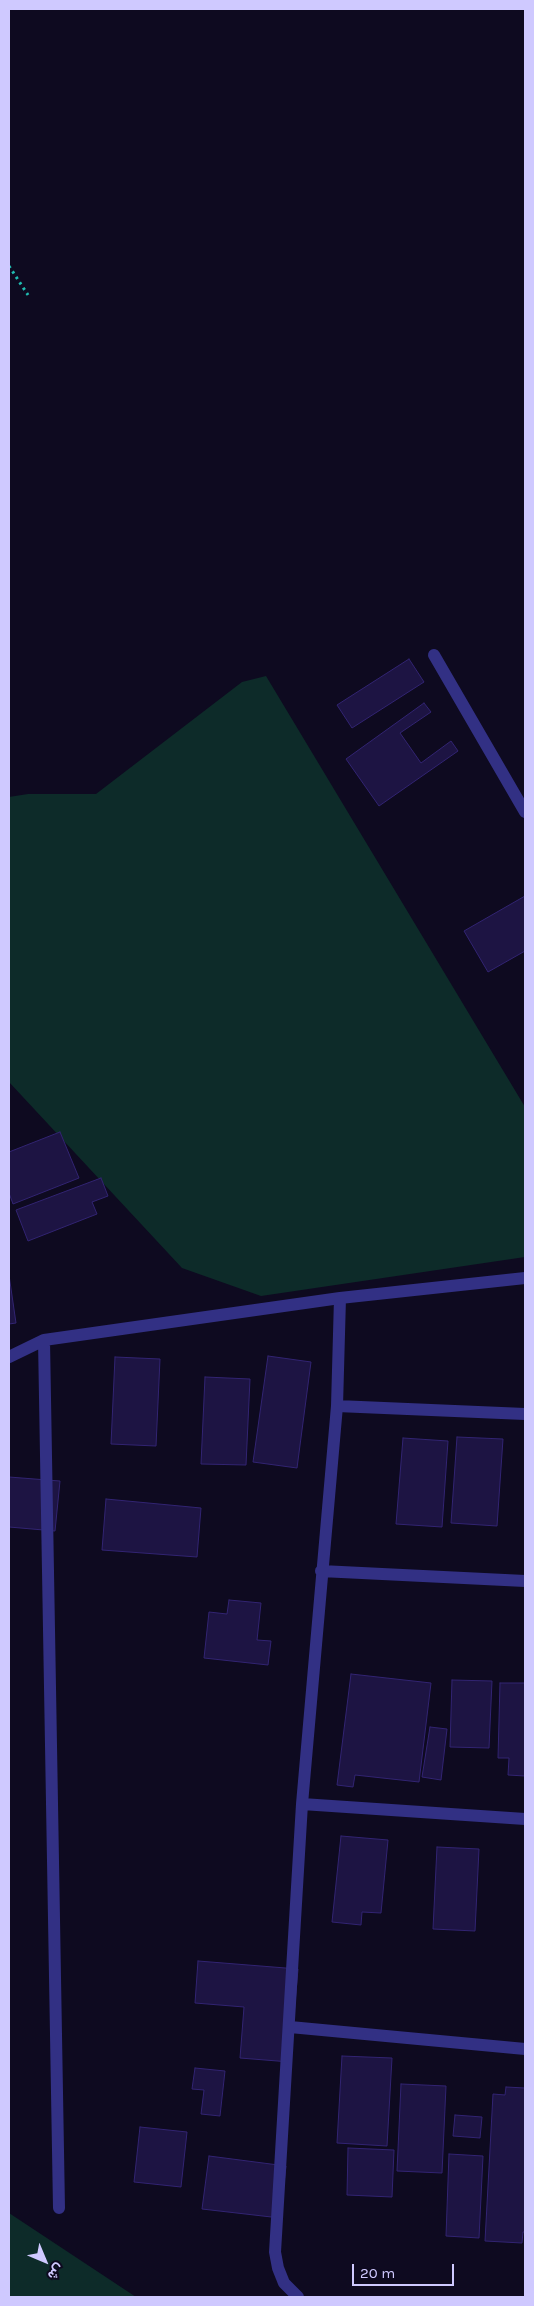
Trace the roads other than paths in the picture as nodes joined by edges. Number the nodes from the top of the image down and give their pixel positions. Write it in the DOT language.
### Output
graph roads {
  1 [pos="434,655"];
  2 [pos="525,812"];
  3 [pos="525,1278"];
  4 [pos="340,1298"];
  5 [pos="44,1340"];
  6 [pos="9,1358"];
  7 [pos="337,1406"];
  8 [pos="525,1414"];
  9 [pos="322,1571"];
  10 [pos="525,1581"];
  11 [pos="302,1804"];
  12 [pos="525,1819"];
  13 [pos="290,2027"];
  14 [pos="525,2050"];
  15 [pos="59,2208"];
  16 [pos="298,2297"];
  1 -- 2 [label="street"];
  3 -- 4 [label="street"];
  4 -- 5 [label="street"];
  4 -- 7 [label="street"];
  5 -- 6 [label="street"];
  5 -- 15 [label="street"];
  7 -- 8 [label="street"];
  7 -- 9 [label="street"];
  9 -- 10 [label="street"];
  9 -- 11 [label="street"];
  11 -- 12 [label="street"];
  11 -- 13 [label="street"];
  13 -- 14 [label="street"];
  13 -- 16 [label="street"];
}
